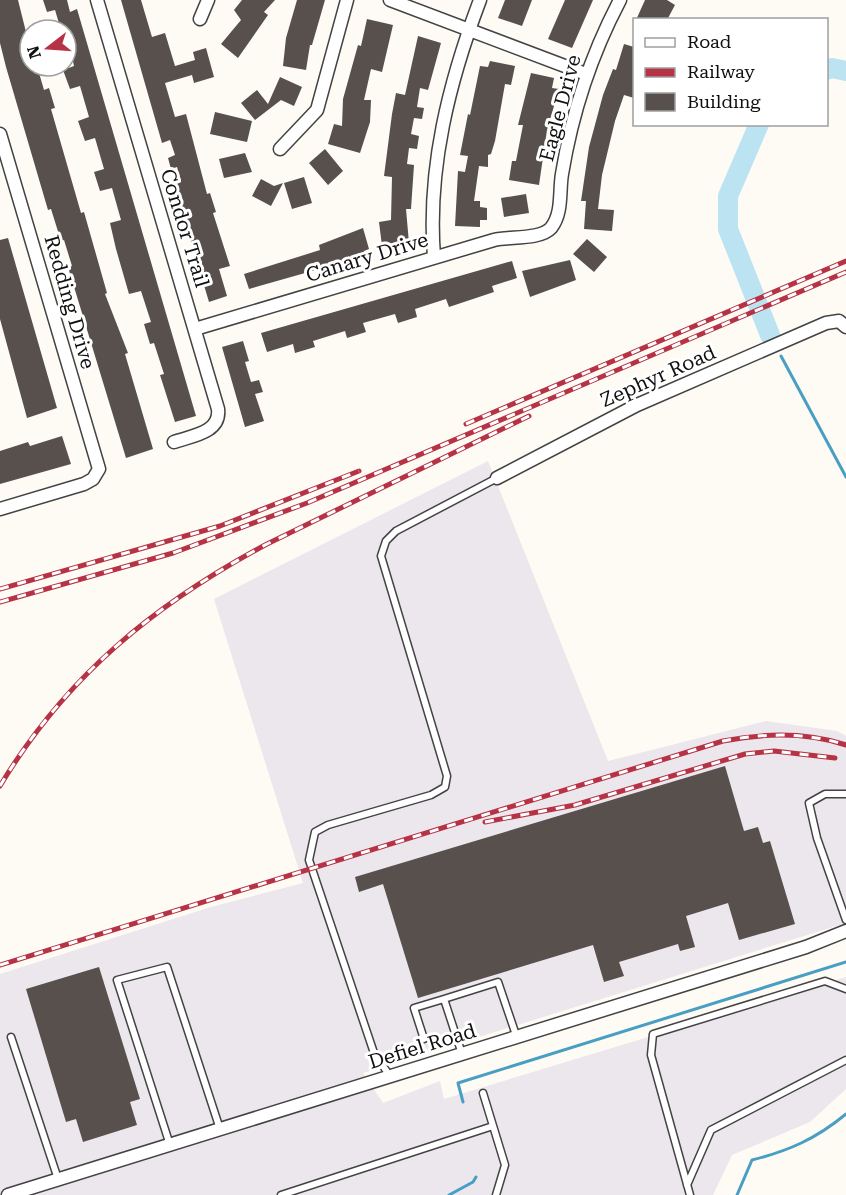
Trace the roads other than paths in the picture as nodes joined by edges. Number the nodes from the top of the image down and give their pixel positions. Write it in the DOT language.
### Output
graph roads {
  1 [pos="97,0"];
  2 [pos="208,0"];
  3 [pos="346,0"];
  4 [pos="390,0"];
  5 [pos="480,0"];
  6 [pos="620,0"];
  7 [pos="200,20"];
  8 [pos="468,31"];
  9 [pos="586,74"];
  10 [pos="0,134"];
  11 [pos="280,149"];
  12 [pos="550,229"];
  13 [pos="434,257"];
  14 [pos="844,323"];
  15 [pos="195,329"];
  16 [pos="174,442"];
  17 [pos="497,478"];
  18 [pos="0,509"];
  19 [pos="846,794"];
  20 [pos="846,920"];
  21 [pos="846,931"];
  22 [pos="846,989"];
  23 [pos="444,999"];
  24 [pos="11,1037"];
  25 [pos="517,1038"];
  26 [pos="424,1039"];
  27 [pos="462,1054"];
  28 [pos="846,1060"];
  29 [pos="390,1076"];
  30 [pos="483,1093"];
  31 [pos="493,1126"];
  32 [pos="220,1129"];
  33 [pos="170,1146"];
  34 [pos="58,1180"];
  35 [pos="687,1186"];
  36 [pos="8,1195"];
  37 [pos="281,1195"];
  38 [pos="496,1195"];
  39 [pos="690,1195"];
  1 -- 15 [label="street, Condor Trail"];
  2 -- 7 [label="street"];
  3 -- 11 [label="street"];
  4 -- 8 [label="street"];
  5 -- 8 [label="street"];
  6 -- 9 [label="street, Eagle Drive"];
  8 -- 9 [label="street"];
  8 -- 13 [label="street"];
  9 -- 12 [label="street, Eagle Drive"];
  10 -- 18 [label="street, Redding Drive"];
  12 -- 13 [label="street, Canary Drive"];
  13 -- 15 [label="street, Canary Drive"];
  14 -- 17 [label="street, Zephyr Road"];
  15 -- 16 [label="street, Condor Trail"];
  17 -- 29 [label="lane"];
  19 -- 20 [label="lane"];
  21 -- 25 [label="street, Defiel Road"];
  22 -- 35 [label="lane"];
  23 -- 25 [label="lane"];
  23 -- 26 [label="lane"];
  23 -- 27 [label="lane"];
  24 -- 34 [label="lane"];
  25 -- 27 [label="street, Defiel Road"];
  27 -- 29 [label="street, Defiel Road"];
  28 -- 35 [label="lane"];
  29 -- 32 [label="street, Defiel Road"];
  30 -- 31 [label="lane"];
  31 -- 37 [label="lane"];
  31 -- 38 [label="lane"];
  32 -- 33 [label="street, Defiel Road"];
  32 -- 33 [label="lane"];
  33 -- 34 [label="street, Defiel Road"];
  34 -- 36 [label="street, Defiel Road"];
  35 -- 39 [label="lane"];
}
